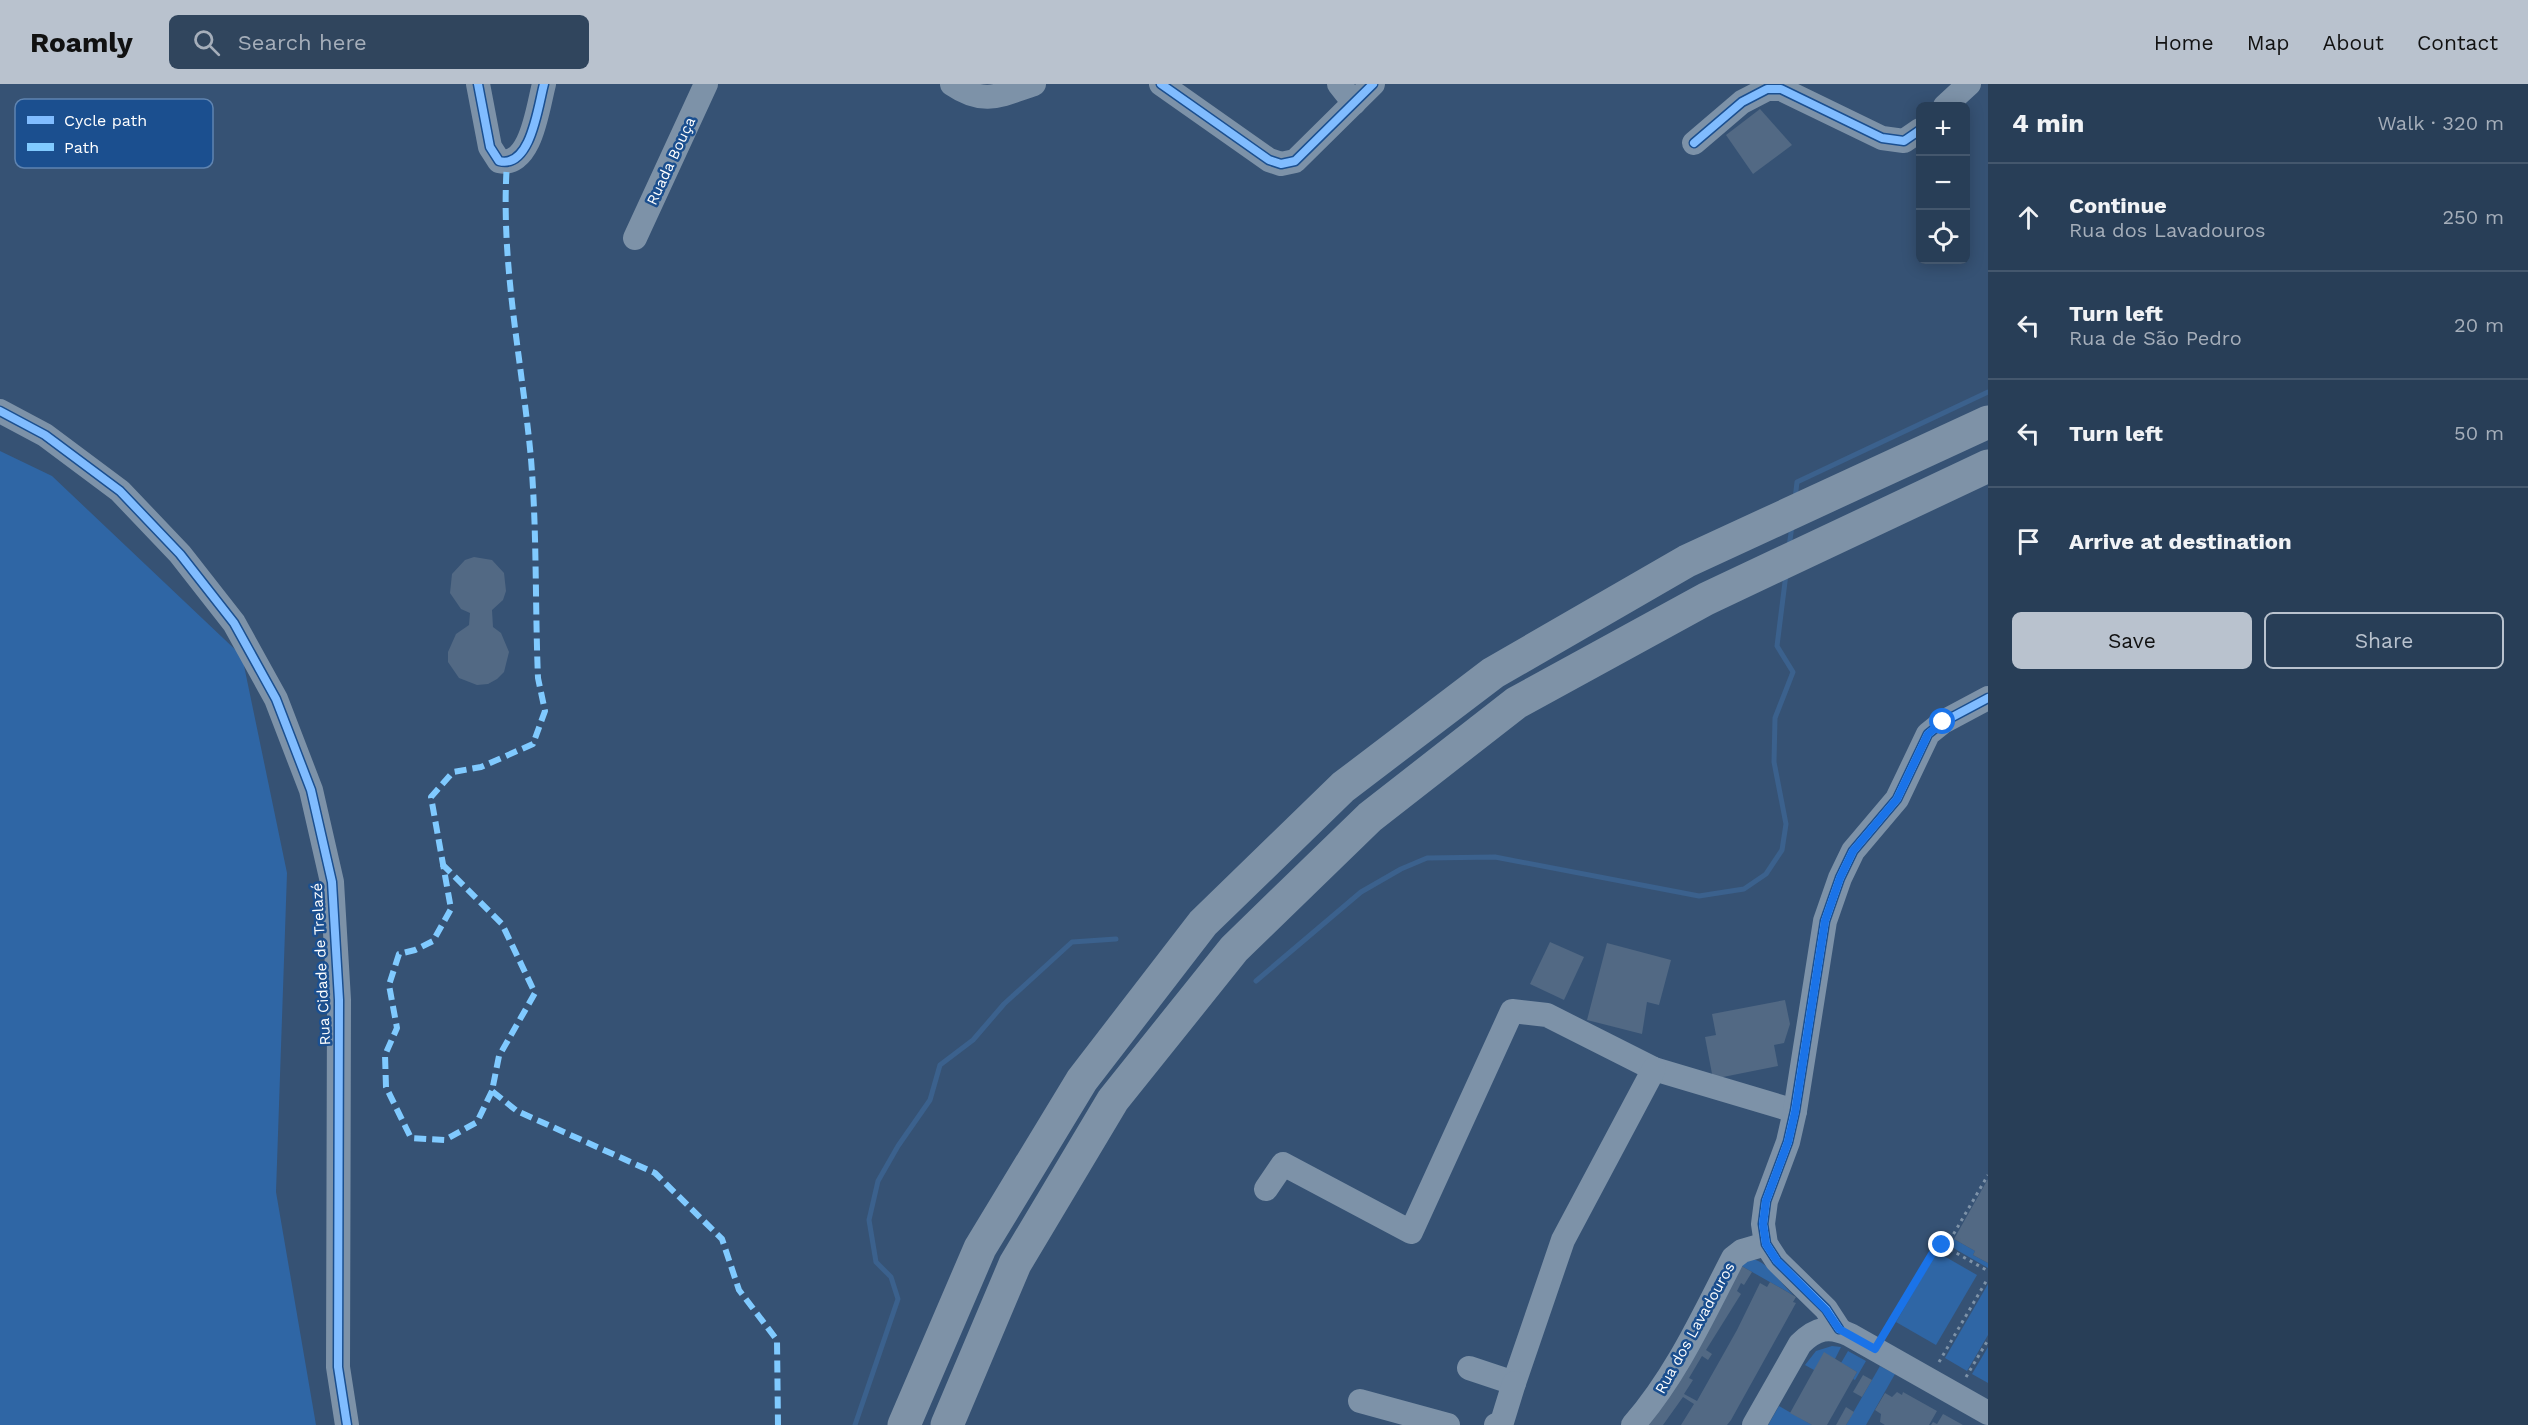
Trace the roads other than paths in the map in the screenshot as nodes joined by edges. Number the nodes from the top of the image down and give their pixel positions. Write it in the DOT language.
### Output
graph roads {
  1 [pos="478,84"];
  2 [pos="544,84"];
  3 [pos="706,84"];
  4 [pos="952,84"];
  5 [pos="1034,84"];
  6 [pos="1161,84"];
  7 [pos="1339,84"];
  8 [pos="1373,84"];
  9 [pos="1969,84"];
  10 [pos="1801,91"];
  11 [pos="1949,102"];
  12 [pos="1354,103"];
  13 [pos="1916,133"];
  14 [pos="1694,143"];
  15 [pos="635,238"];
  16 [pos="0,411"];
  17 [pos="1988,422"];
  18 [pos="1988,466"];
  19 [pos="1988,698"];
  20 [pos="1654,1069"];
  21 [pos="1795,1112"];
  22 [pos="1266,1189"];
  23 [pos="1766,1244"];
  24 [pos="1839,1329"];
  25 [pos="1469,1368"];
  26 [pos="1514,1383"];
  27 [pos="1359,1401"];
  28 [pos="1988,1413"];
  29 [pos="347,1425"];
  30 [pos="904,1425"];
  31 [pos="946,1425"];
  32 [pos="1448,1425"];
  33 [pos="1496,1425"];
  34 [pos="1633,1425"];
  35 [pos="1755,1425"];
  1 -- 2 [label="street"];
  3 -- 15 [label="street, Ruada Bouça"];
  4 -- 5 [label="street"];
  6 -- 12 [label="street"];
  7 -- 12 [label="street"];
  8 -- 12 [label="street"];
  9 -- 11 [label="street"];
  10 -- 13 [label="street"];
  10 -- 14 [label="street"];
  16 -- 29 [label="street, Rua Cidade de Trelazé"];
  17 -- 30 [label="highway"];
  18 -- 31 [label="highway"];
  19 -- 21 [label="street"];
  20 -- 21 [label="street"];
  20 -- 22 [label="street"];
  20 -- 26 [label="street"];
  21 -- 23 [label="street"];
  23 -- 24 [label="street"];
  23 -- 34 [label="street, Rua dos Lavadouros"];
  24 -- 28 [label="street"];
  24 -- 35 [label="street"];
  25 -- 26 [label="street"];
  26 -- 33 [label="street"];
  27 -- 32 [label="street"];
}
